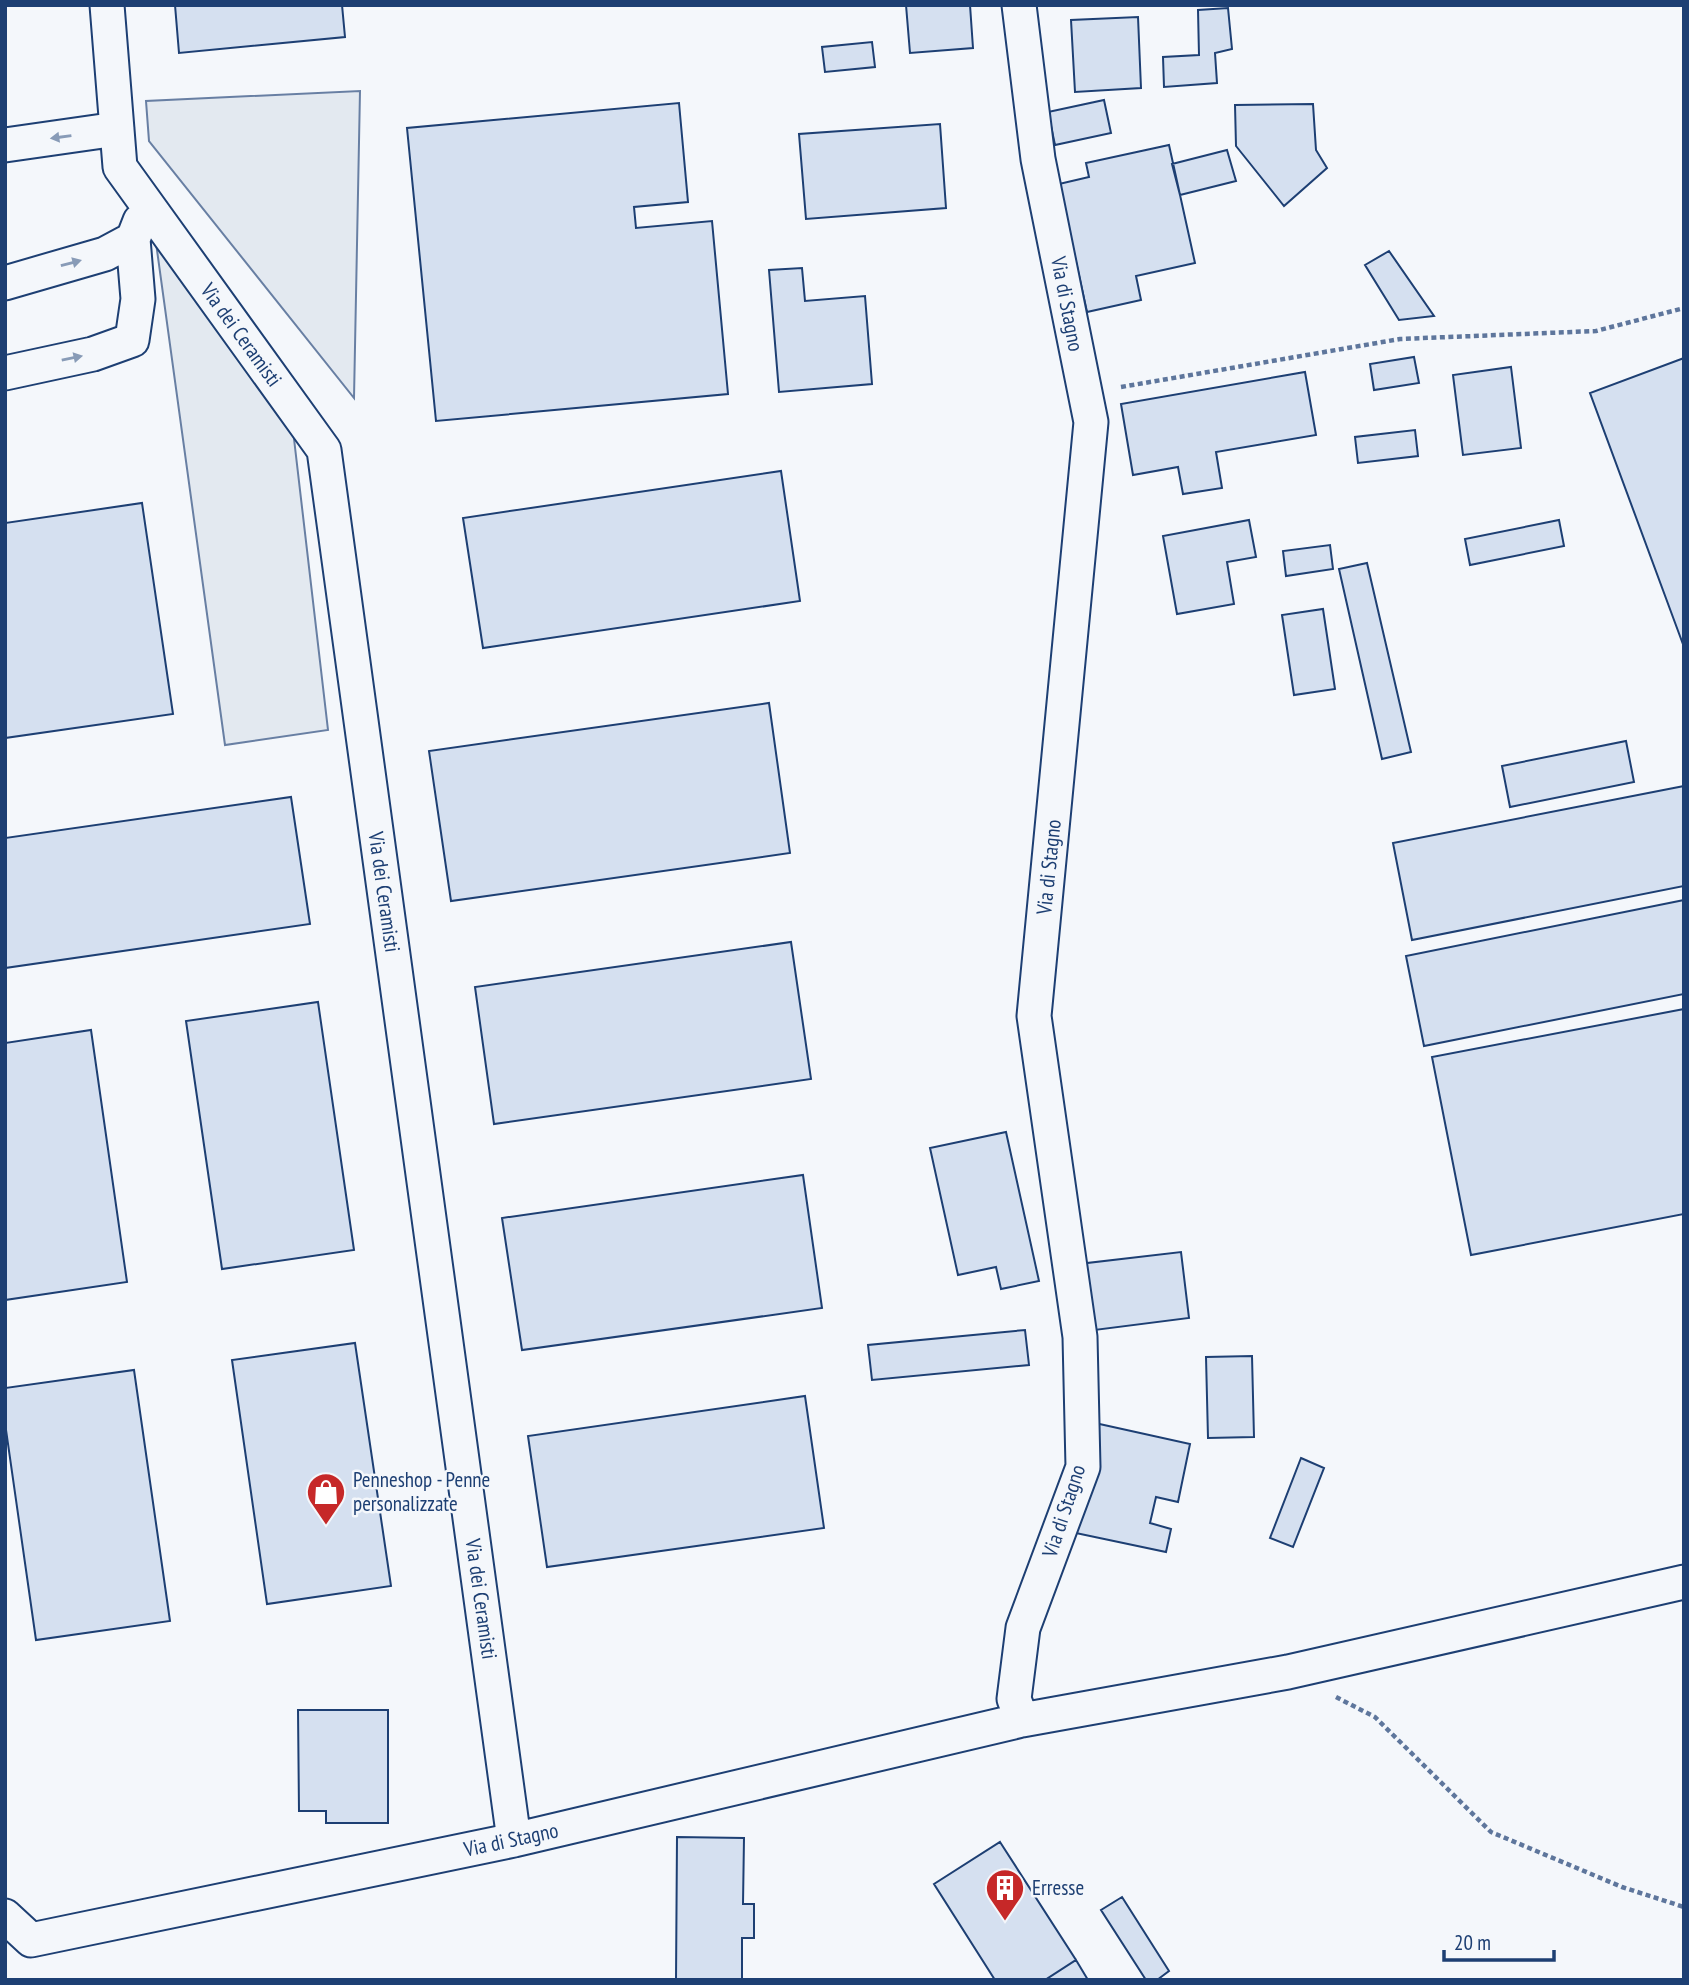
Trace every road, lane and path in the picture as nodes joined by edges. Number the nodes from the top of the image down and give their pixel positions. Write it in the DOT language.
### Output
graph roads {
  1 [pos="107,5"];
  2 [pos="1019,5"];
  3 [pos="117,129"];
  4 [pos="5,145"];
  5 [pos="147,205"];
  6 [pos="133,239"];
  7 [pos="5,283"];
  8 [pos="1684,309"];
  9 [pos="5,373"];
  10 [pos="1085,393"];
  11 [pos="1684,1581"];
  12 [pos="1288,1672"];
  13 [pos="1022,1720"];
  14 [pos="514,1840"];
  15 [pos="1684,1907"];
  16 [pos="5,1916"];
  1 -- 3 [label="street, Via dei Ceramisti"];
  2 -- 10 [label="street, Via di Stagno"];
  3 -- 4 [label="street, one-way"];
  3 -- 5 [label="street, Via dei Ceramisti"];
  5 -- 6 [label="street"];
  5 -- 14 [label="street, Via dei Ceramisti"];
  7 -- 6 [label="street, one-way"];
  9 -- 6 [label="street, one-way"];
  8 -- 10 [label="path"];
  10 -- 13 [label="street, Via di Stagno"];
  11 -- 12 [label="street, Via di Stagno"];
  12 -- 13 [label="street, Via di Stagno"];
  12 -- 15 [label="path"];
  13 -- 14 [label="street, Via di Stagno"];
  14 -- 16 [label="street, Via di Stagno"];
}
